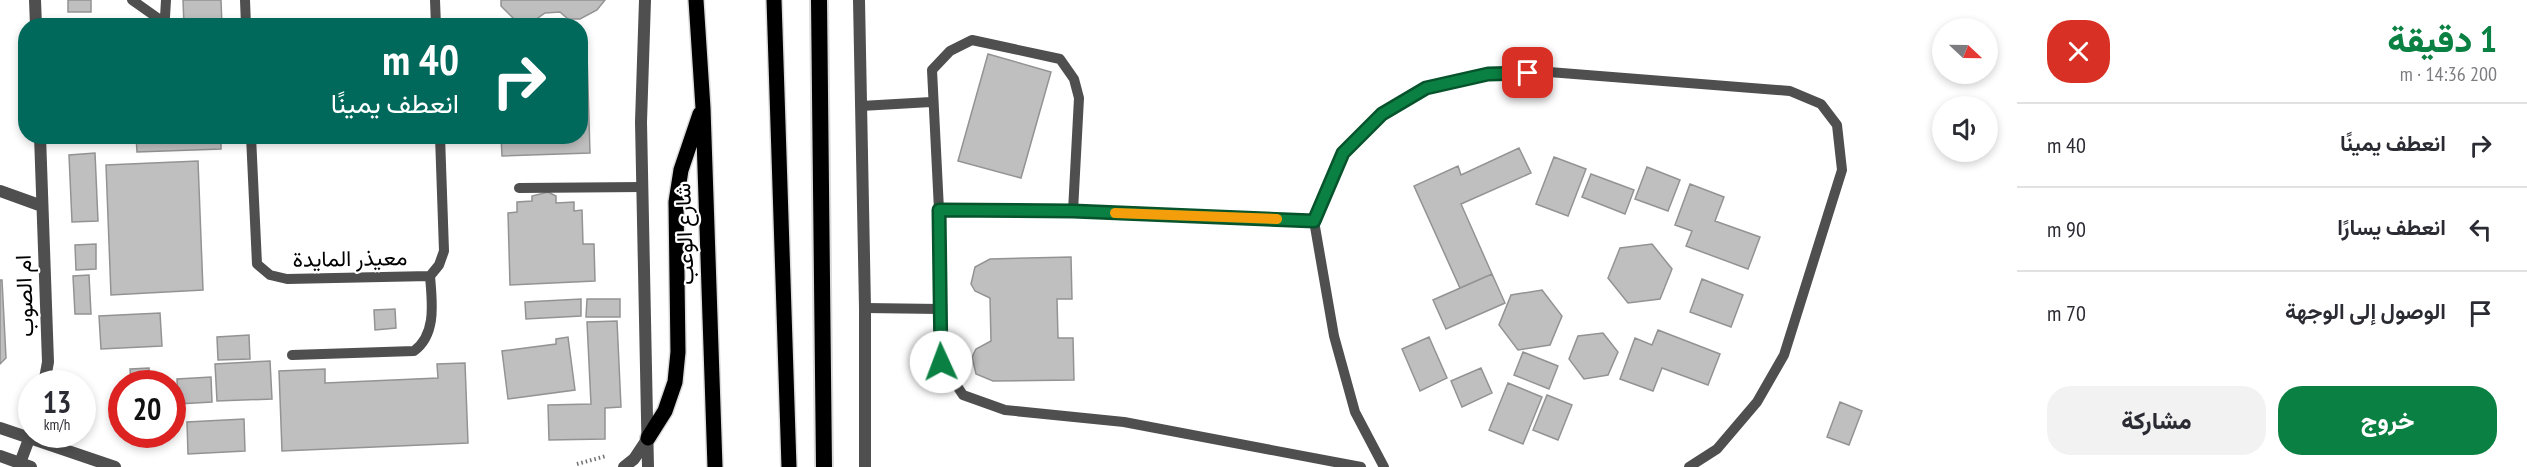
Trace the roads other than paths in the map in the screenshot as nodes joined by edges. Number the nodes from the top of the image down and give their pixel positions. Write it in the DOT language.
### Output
graph roads {
  1 [pos="35,0"];
  2 [pos="132,0"];
  3 [pos="166,0"];
  4 [pos="245,0"];
  5 [pos="435,0"];
  6 [pos="645,0"];
  7 [pos="696,0"];
  8 [pos="774,0"];
  9 [pos="819,0"];
  10 [pos="859,0"];
  11 [pos="36,18"];
  12 [pos="158,18"];
  13 [pos="162,18"];
  14 [pos="246,18"];
  15 [pos="435,18"];
  16 [pos="931,102"];
  17 [pos="861,106"];
  18 [pos="703,108"];
  19 [pos="39,144"];
  20 [pos="251,144"];
  21 [pos="440,144"];
  22 [pos="643,187"];
  23 [pos="519,188"];
  24 [pos="0,191"];
  25 [pos="42,206"];
  26 [pos="939,210"];
  27 [pos="1073,211"];
  28 [pos="1314,221"];
  29 [pos="430,276"];
  30 [pos="865,308"];
  31 [pos="940,309"];
  32 [pos="292,355"];
  33 [pos="47,370"];
  34 [pos="0,429"];
  35 [pos="18,433"];
  36 [pos="648,438"];
  37 [pos="28,448"];
  38 [pos="65,448"];
  39 [pos="0,456"];
  40 [pos="25,465"];
  41 [pos="115,467"];
  42 [pos="624,467"];
  43 [pos="648,467"];
  44 [pos="715,467"];
  45 [pos="789,467"];
  46 [pos="824,467"];
  47 [pos="865,467"];
  48 [pos="1361,467"];
  49 [pos="1384,467"];
  50 [pos="1689,467"];
  1 -- 11 [label="street"];
  2 -- 12 [label="lane"];
  3 -- 13 [label="lane"];
  4 -- 14 [label="lane"];
  5 -- 15 [label="lane"];
  6 -- 22 [label="street, شارع الوعب"];
  7 -- 18 [label="main road, شارع الوعب"];
  8 -- 45 [label="main road"];
  9 -- 46 [label="highway"];
  10 -- 17 [label="street"];
  16 -- 17 [label="lane"];
  16 -- 26 [label="lane"];
  16 -- 27 [label="lane"];
  17 -- 30 [label="street"];
  18 -- 36 [label="main road"];
  18 -- 44 [label="main road, شارع الوعب"];
  19 -- 25 [label="street, ام الصوب"];
  20 -- 29 [label="lane, معيذر المايدة"];
  21 -- 29 [label="lane, معيذر المايدة"];
  22 -- 23 [label="lane"];
  22 -- 36 [label="street, شارع الوعب"];
  24 -- 25 [label="street"];
  25 -- 33 [label="street, ام الصوب"];
  26 -- 27 [label="lane"];
  26 -- 31 [label="lane"];
  27 -- 28 [label="lane"];
  28 -- 49 [label="lane"];
  28 -- 50 [label="lane"];
  29 -- 32 [label="lane"];
  30 -- 31 [label="lane"];
  30 -- 47 [label="street"];
  31 -- 48 [label="lane"];
  34 -- 35 [label="street"];
  36 -- 42 [label="street"];
  36 -- 43 [label="street, شارع الوعب"];
  37 -- 40 [label="street"];
  38 -- 41 [label="street"];
  39 -- 40 [label="street"];
}
